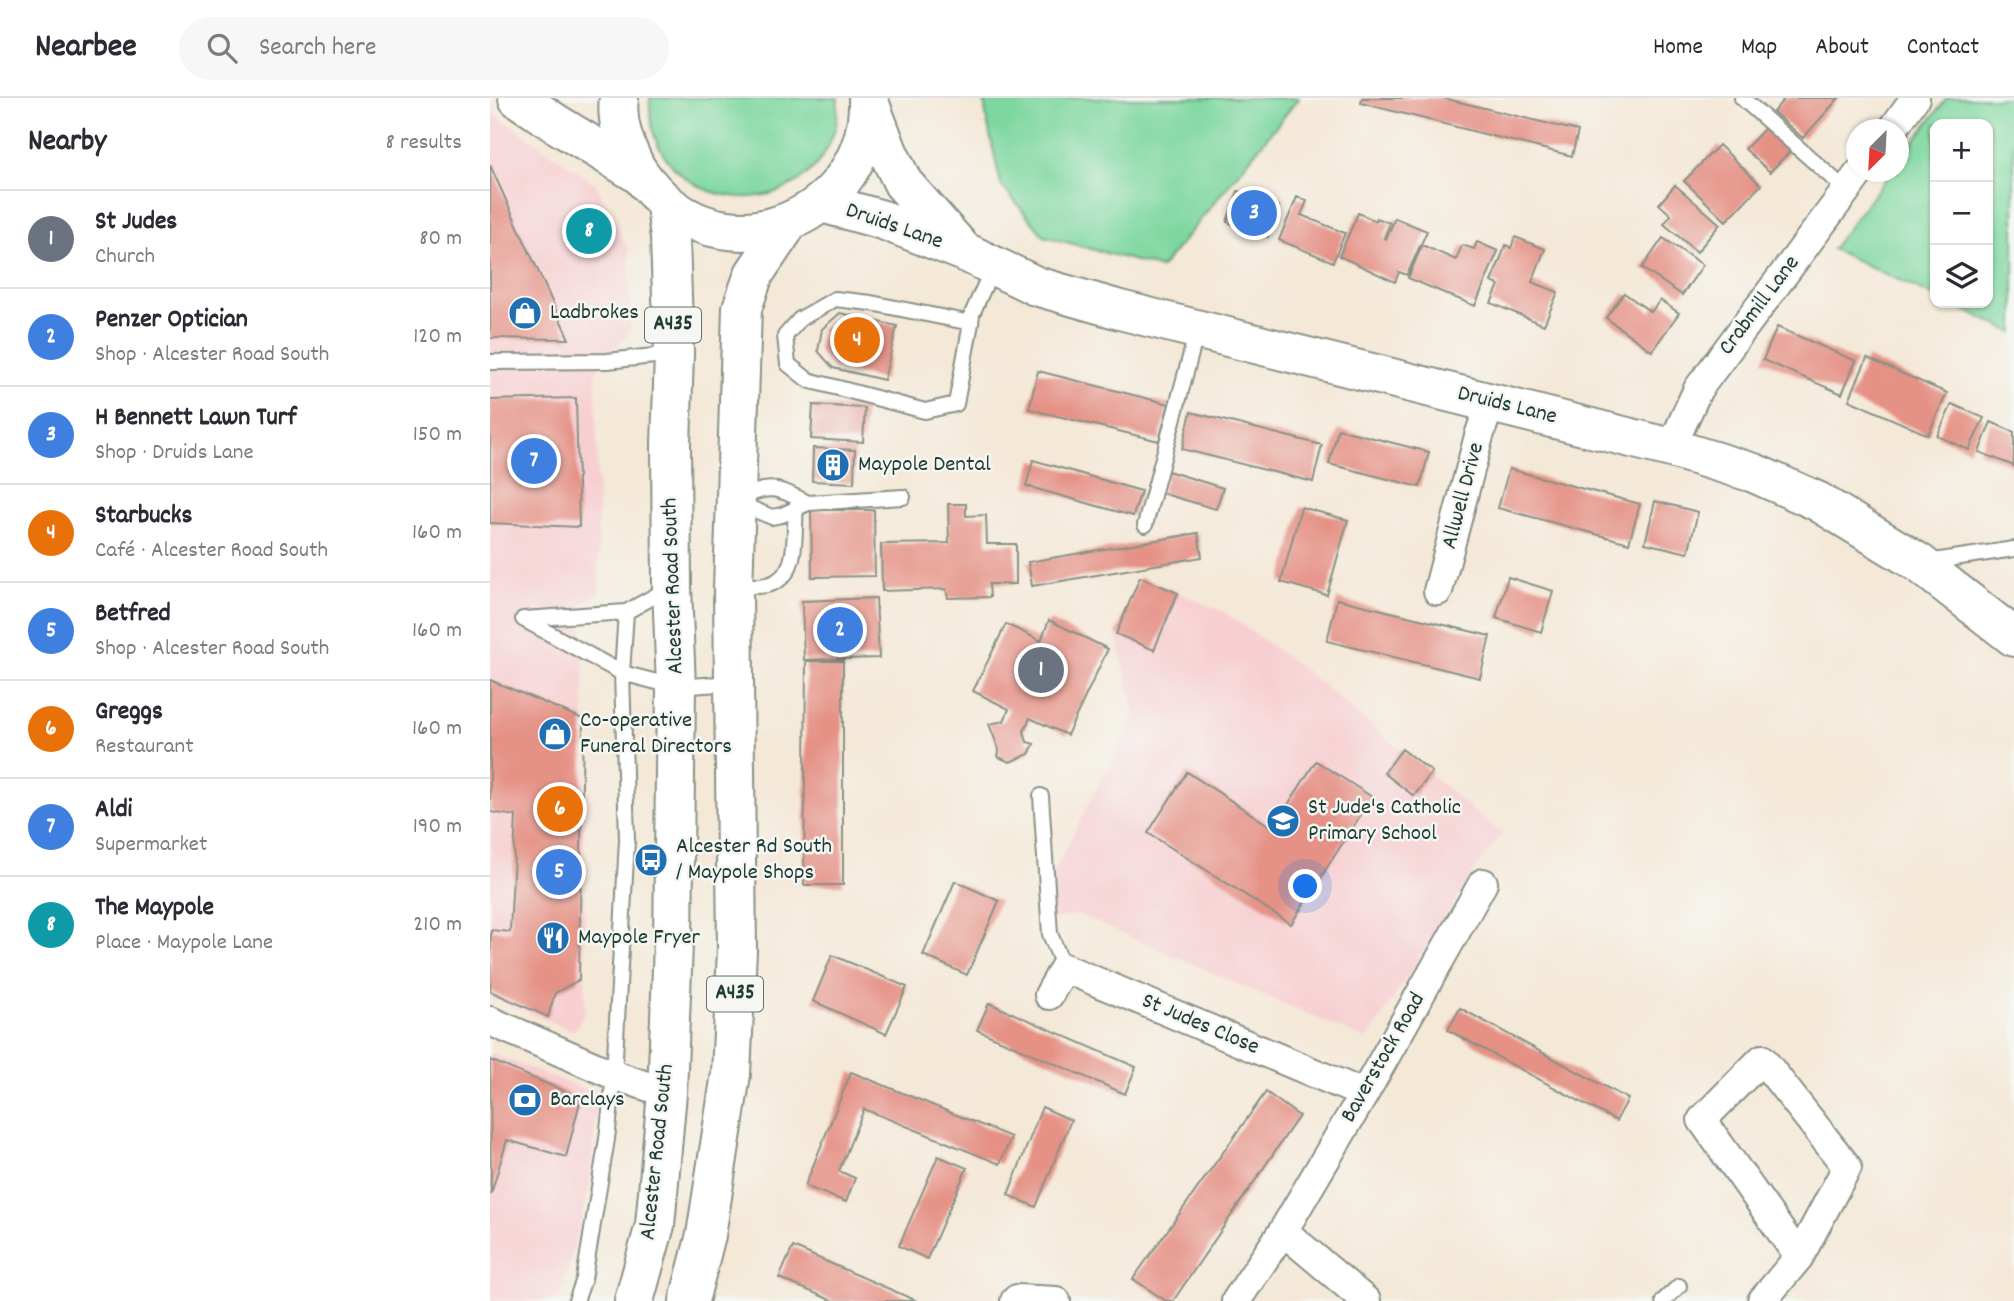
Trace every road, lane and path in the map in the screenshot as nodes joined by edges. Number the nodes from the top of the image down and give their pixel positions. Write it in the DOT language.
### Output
graph roads {
  1 [pos="518,98"];
  2 [pos="619,98"];
  3 [pos="1742,98"];
  4 [pos="1915,98"];
  5 [pos="868,100"];
  6 [pos="1900,119"];
  7 [pos="637,173"];
  8 [pos="1846,176"];
  9 [pos="1852,182"];
  10 [pos="822,203"];
  11 [pos="666,205"];
  12 [pos="789,222"];
  13 [pos="979,259"];
  14 [pos="971,323"];
  15 [pos="1197,329"];
  16 [pos="674,354"];
  17 [pos="490,362"];
  18 [pos="1491,401"];
  19 [pos="1671,447"];
  20 [pos="903,497"];
  21 [pos="735,502"];
  22 [pos="802,505"];
  23 [pos="1145,525"];
  24 [pos="2014,549"];
  25 [pos="1919,563"];
  26 [pos="733,585"];
  27 [pos="672,587"];
  28 [pos="1438,591"];
  29 [pos="626,612"];
  30 [pos="2014,637"];
  31 [pos="622,673"];
  32 [pos="734,683"];
  33 [pos="676,687"];
  34 [pos="1041,796"];
  35 [pos="1483,883"];
  36 [pos="1064,968"];
  37 [pos="1049,995"];
  38 [pos="490,1021"];
  39 [pos="614,1075"];
  40 [pos="667,1093"];
  41 [pos="1364,1094"];
  42 [pos="1283,1231"];
  43 [pos="1799,1257"];
  44 [pos="1679,1286"];
  45 [pos="576,1301"];
  46 [pos="634,1301"];
  47 [pos="689,1301"];
  48 [pos="1015,1301"];
  49 [pos="1056,1301"];
  50 [pos="1236,1301"];
  51 [pos="1366,1301"];
  52 [pos="1663,1301"];
  53 [pos="1762,1301"];
  1 -- 7 [label="main road"];
  2 -- 7 [label="main road, A435"];
  3 -- 8 [label="lane"];
  4 -- 6 [label="street"];
  5 -- 10 [label="main road, A435"];
  5 -- 13 [label="main road, Druids Lane"];
  7 -- 11 [label="main road, A435"];
  9 -- 19 [label="street, Crabmill Lane"];
  10 -- 12 [label="main road, A435"];
  10 -- 13 [label="main road, Druids Lane"];
  11 -- 12 [label="main road, A435"];
  11 -- 16 [label="main road, Alcester Road South / A435"];
  12 -- 21 [label="main road, A435"];
  13 -- 14 [label="lane"];
  13 -- 15 [label="main road, Druids Lane"];
  14 -- 14 [label="lane"];
  15 -- 18 [label="main road, Druids Lane"];
  15 -- 23 [label="lane"];
  16 -- 17 [label="lane"];
  16 -- 27 [label="main road, Alcester Road South / A435"];
  18 -- 19 [label="main road, Druids Lane"];
  18 -- 28 [label="street, Allwell Drive"];
  19 -- 25 [label="main road, Druids Lane"];
  20 -- 22 [label="lane"];
  21 -- 22 [label="lane"];
  21 -- 22 [label="lane"];
  21 -- 26 [label="main road, A435"];
  22 -- 26 [label="lane"];
  24 -- 25 [label="lane"];
  25 -- 30 [label="main road, Druids Lane"];
  26 -- 32 [label="main road, A435"];
  27 -- 29 [label="lane"];
  27 -- 33 [label="main road, Alcester Road South / A435"];
  29 -- 31 [label="lane"];
  29 -- 31 [label="lane"];
  31 -- 33 [label="lane"];
  31 -- 39 [label="lane"];
  32 -- 33 [label="lane"];
  32 -- 47 [label="main road, A435"];
  33 -- 40 [label="main road, Alcester Road South / A435"];
  34 -- 36 [label="lane"];
  35 -- 41 [label="street, Baverstock Road"];
  36 -- 37 [label="street"];
  36 -- 41 [label="street, St Judes Close"];
  38 -- 39 [label="street"];
  39 -- 40 [label="street"];
  39 -- 45 [label="lane"];
  40 -- 46 [label="main road, Alcester Road South / A435"];
  41 -- 42 [label="street, Baverstock Road"];
  42 -- 50 [label="street, Baverstock Road"];
  42 -- 51 [label="street"];
  43 -- 43 [label="street"];
  43 -- 53 [label="street"];
  44 -- 52 [label="lane"];
  48 -- 49 [label="street"];
}
